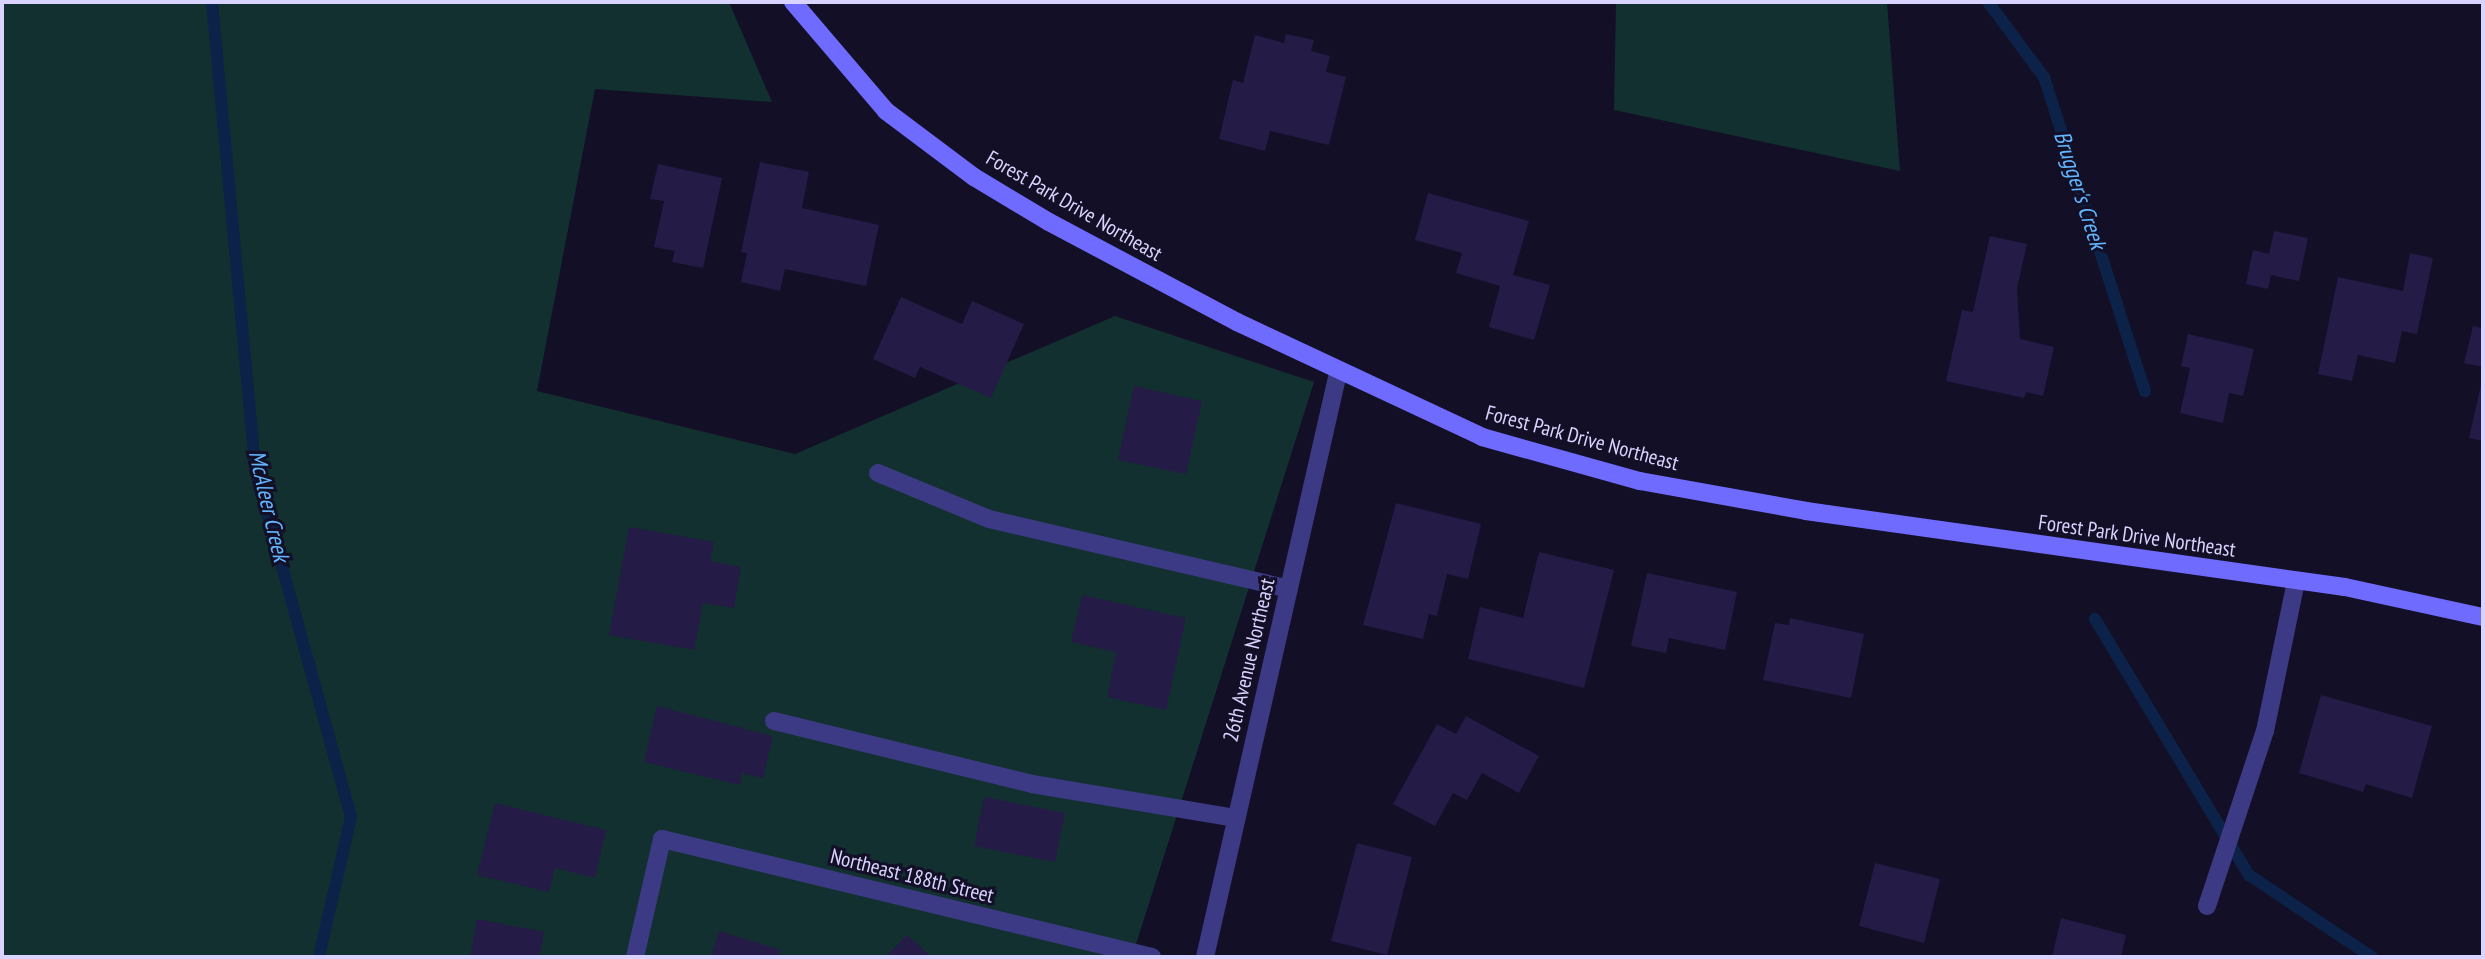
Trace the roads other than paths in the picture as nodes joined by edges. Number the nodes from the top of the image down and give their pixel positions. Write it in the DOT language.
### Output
graph roads {
  1 [pos="793,2"];
  2 [pos="1338,373"];
  3 [pos="878,473"];
  4 [pos="2297,581"];
  5 [pos="1289,589"];
  6 [pos="2483,617"];
  7 [pos="774,721"];
  8 [pos="1236,818"];
  9 [pos="2207,906"];
  10 [pos="635,957"];
  11 [pos="1152,957"];
  12 [pos="1205,957"];
  1 -- 2 [label="street, Forest Park Drive Northeast"];
  2 -- 4 [label="street, Forest Park Drive Northeast"];
  2 -- 5 [label="street, 26th Avenue Northeast"];
  3 -- 5 [label="street"];
  4 -- 6 [label="street, Forest Park Drive Northeast"];
  4 -- 9 [label="street"];
  5 -- 8 [label="street, 26th Avenue Northeast"];
  7 -- 8 [label="street"];
  8 -- 12 [label="street, 26th Avenue Northeast"];
  10 -- 11 [label="street, Northeast 188th Street"];
}
